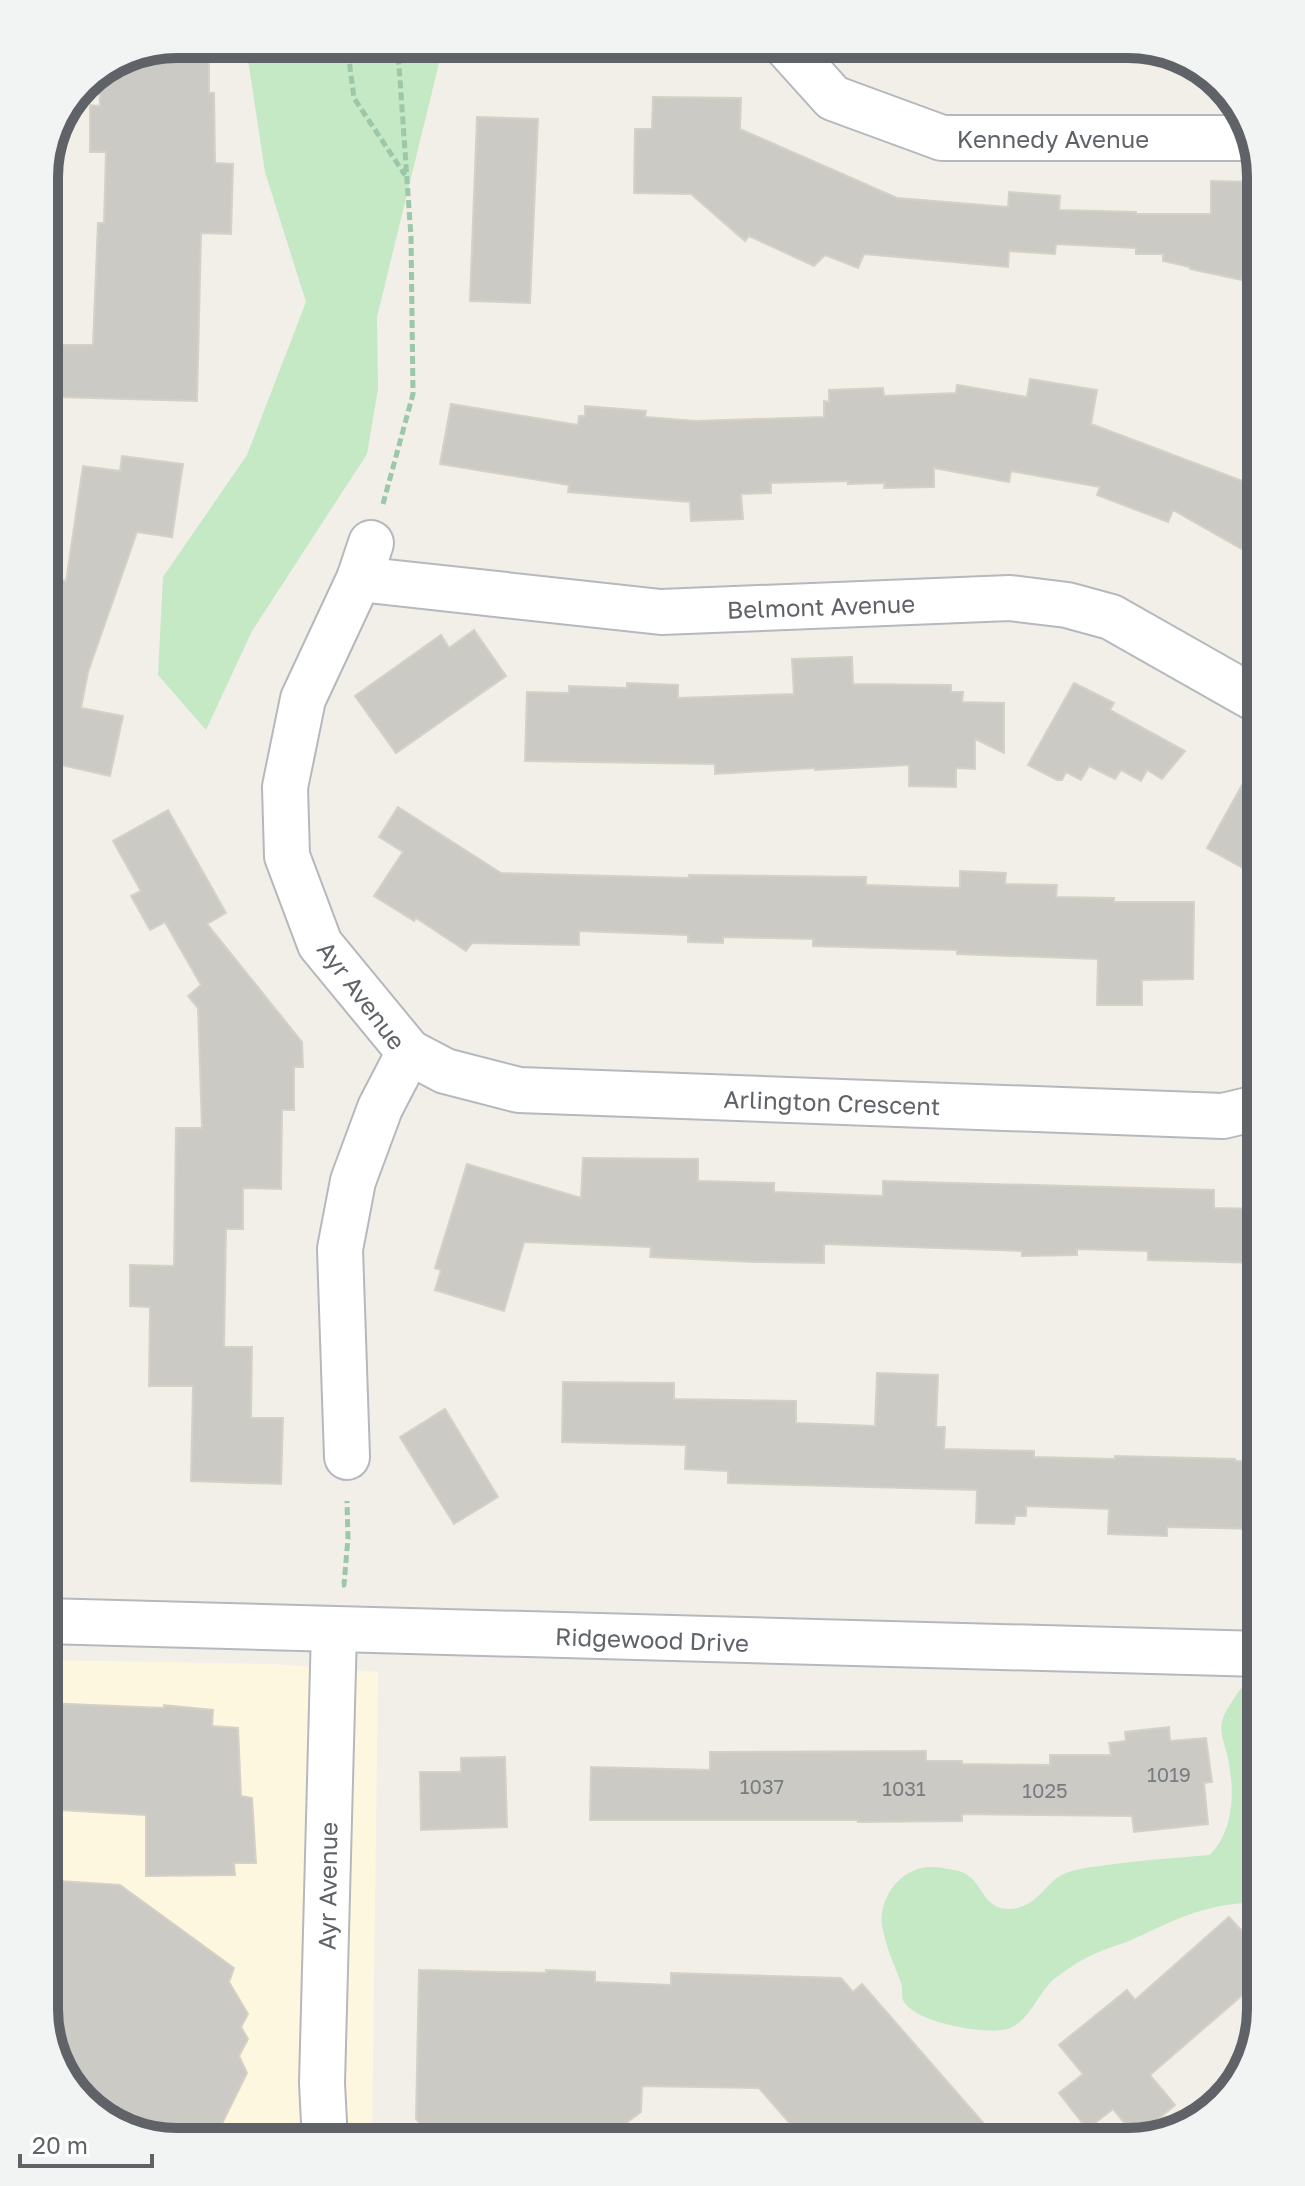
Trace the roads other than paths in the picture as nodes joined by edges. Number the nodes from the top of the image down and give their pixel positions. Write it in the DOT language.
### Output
graph roads {
  1 [pos="797,58"];
  2 [pos="1240,138"];
  3 [pos="365,561"];
  4 [pos="1247,694"];
  5 [pos="409,1052"];
  6 [pos="1247,1110"];
  7 [pos="347,1457"];
  8 [pos="58,1621"];
  9 [pos="334,1630"];
  10 [pos="1247,1654"];
  11 [pos="324,2128"];
  1 -- 2 [label="street, Kennedy Avenue"];
  3 -- 4 [label="street, Belmont Avenue"];
  3 -- 5 [label="street, Ayr Avenue"];
  5 -- 6 [label="street, Arlington Crescent"];
  5 -- 7 [label="street, Ayr Avenue"];
  8 -- 9 [label="street, Ridgewood Drive"];
  9 -- 10 [label="street, Ridgewood Drive"];
  9 -- 11 [label="street, Ayr Avenue"];
}
